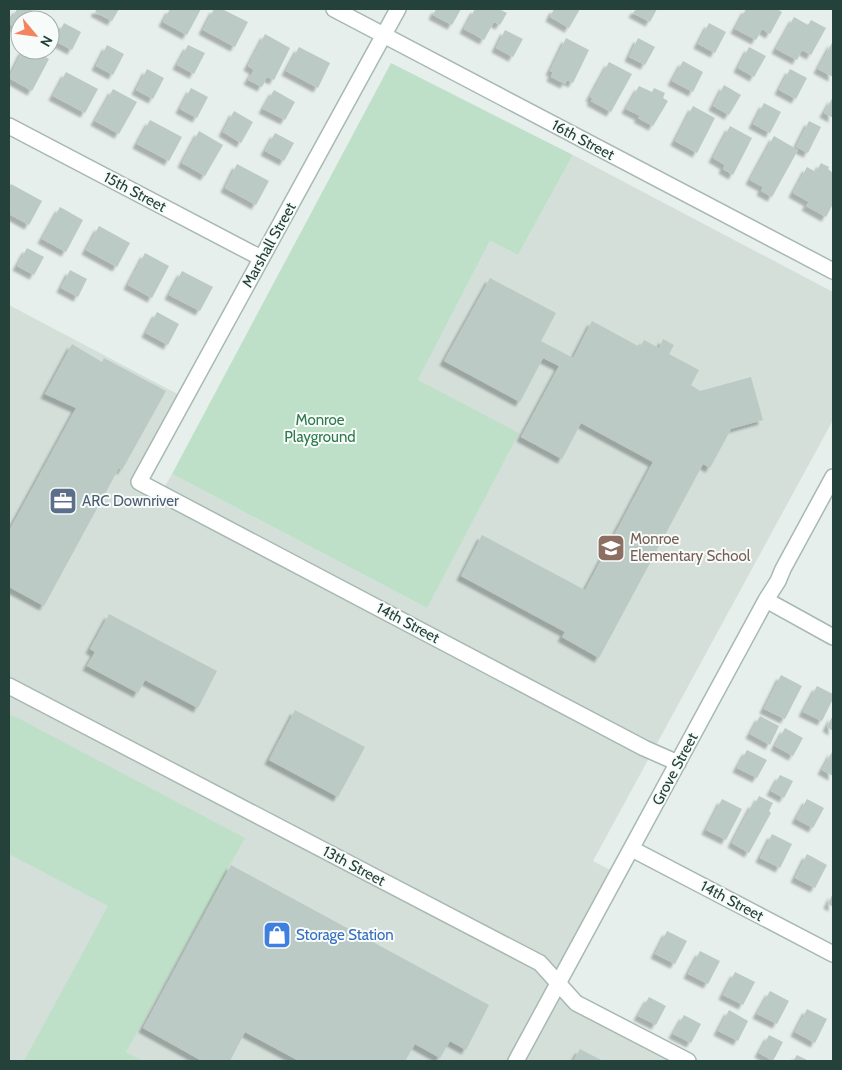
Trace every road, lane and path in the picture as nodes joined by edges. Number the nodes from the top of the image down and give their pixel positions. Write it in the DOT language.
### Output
graph roads {
  1 [pos="334,9"];
  2 [pos="398,9"];
  3 [pos="384,35"];
  4 [pos="9,126"];
  5 [pos="261,258"];
  6 [pos="833,271"];
  7 [pos="833,477"];
  8 [pos="139,482"];
  9 [pos="766,600"];
  10 [pos="833,637"];
  11 [pos="9,686"];
  12 [pos="678,763"];
  13 [pos="632,849"];
  14 [pos="833,954"];
  15 [pos="559,982"];
  16 [pos="516,1061"];
  17 [pos="688,1061"];
  1 -- 3 [label="street, 16th Street"];
  2 -- 3 [label="street, Marshall Street"];
  3 -- 5 [label="street, Marshall Street"];
  3 -- 6 [label="street, 16th Street"];
  4 -- 5 [label="street, 15th Street"];
  5 -- 8 [label="street, Marshall Street"];
  7 -- 9 [label="street, Grove Street"];
  8 -- 12 [label="street, 14th Street"];
  9 -- 10 [label="street"];
  9 -- 12 [label="street, Grove Street"];
  11 -- 15 [label="street, 13th Street"];
  12 -- 13 [label="street, Grove Street"];
  13 -- 14 [label="street, 14th Street"];
  13 -- 15 [label="street, Grove Street"];
  15 -- 16 [label="street, Grove Street"];
  15 -- 17 [label="street, 13th Street"];
}
